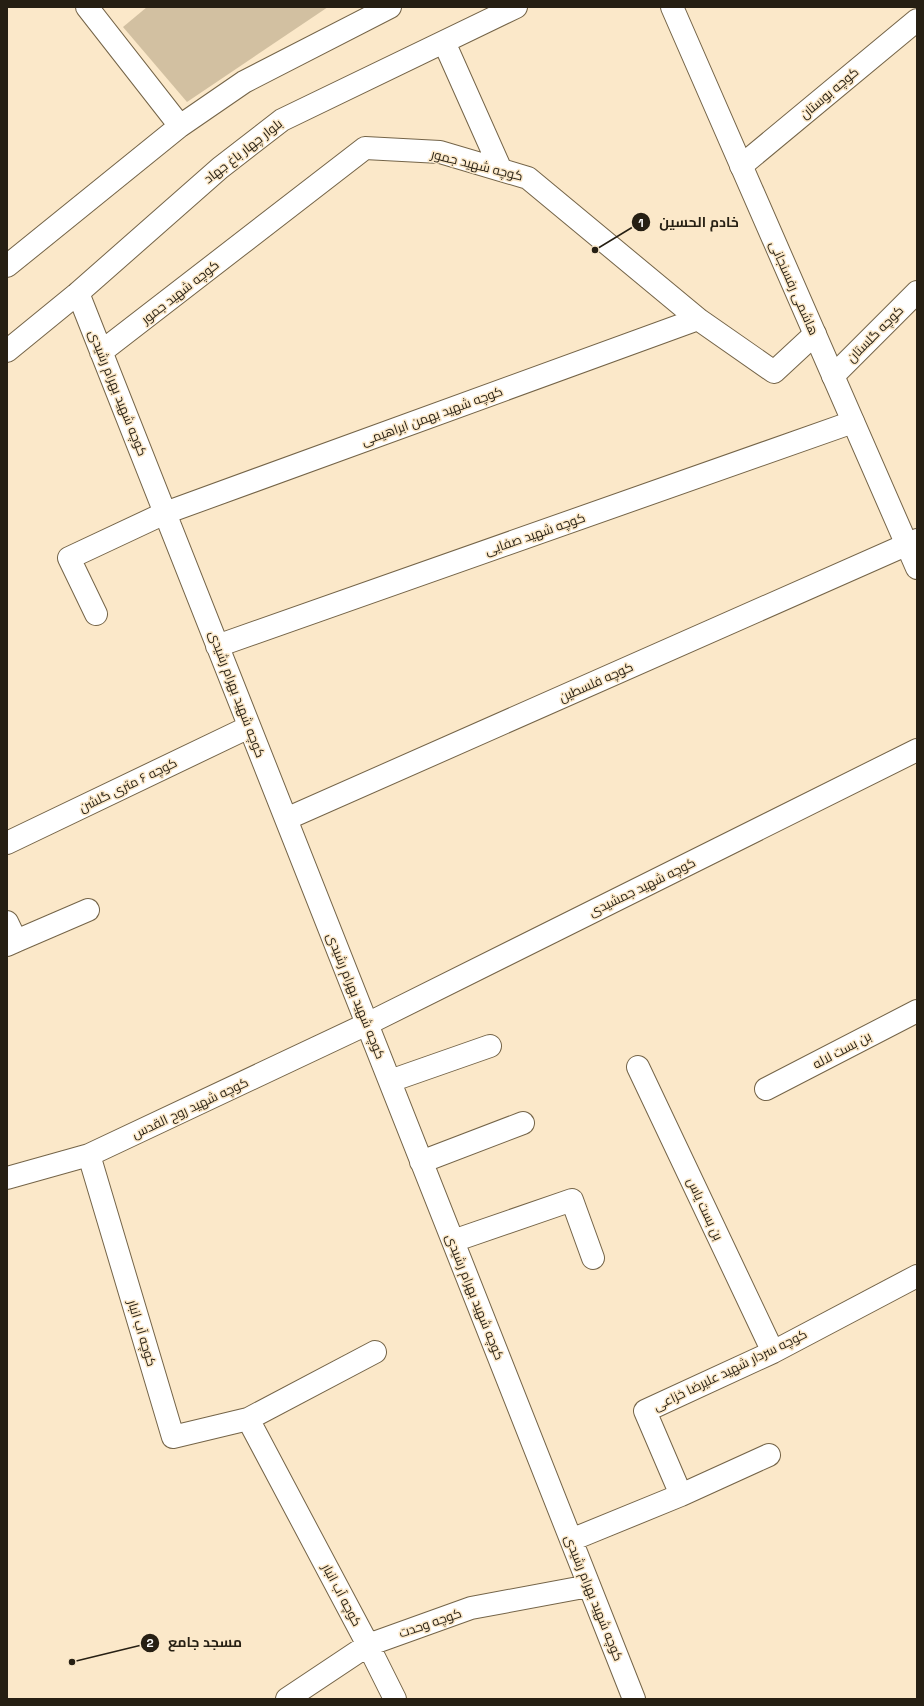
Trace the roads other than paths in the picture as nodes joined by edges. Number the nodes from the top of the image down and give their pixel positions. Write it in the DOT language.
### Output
graph roads {
  1 [pos="88,7"];
  2 [pos="390,7"];
  3 [pos="516,7"];
  4 [pos="672,7"];
  5 [pos="917,20"];
  6 [pos="444,42"];
  7 [pos="180,126"];
  8 [pos="741,166"];
  9 [pos="501,170"];
  10 [pos="7,266"];
  11 [pos="78,292"];
  12 [pos="917,292"];
  13 [pos="698,319"];
  14 [pos="815,334"];
  15 [pos="7,351"];
  16 [pos="102,352"];
  17 [pos="833,376"];
  18 [pos="853,422"];
  19 [pos="165,513"];
  20 [pos="912,543"];
  21 [pos="917,568"];
  22 [pos="96,614"];
  23 [pos="217,646"];
  24 [pos="249,727"];
  25 [pos="917,750"];
  26 [pos="286,818"];
  27 [pos="7,843"];
  28 [pos="88,910"];
  29 [pos="10,936"];
  30 [pos="917,1011"];
  31 [pos="367,1024"];
  32 [pos="490,1046"];
  33 [pos="638,1067"];
  34 [pos="390,1081"];
  35 [pos="766,1089"];
  36 [pos="523,1123"];
  37 [pos="89,1155"];
  38 [pos="421,1162"];
  39 [pos="7,1178"];
  40 [pos="453,1241"];
  41 [pos="593,1258"];
  42 [pos="917,1276"];
  43 [pos="375,1352"];
  44 [pos="773,1352"];
  45 [pos="248,1419"];
  46 [pos="769,1456"];
  47 [pos="681,1495"];
  48 [pos="571,1540"];
  49 [pos="589,1586"];
  50 [pos="368,1645"];
  51 [pos="287,1699"];
  52 [pos="395,1699"];
  53 [pos="634,1699"];
  1 -- 7 [label="street"];
  2 -- 7 [label="street"];
  3 -- 6 [label="street, بلوار چهار باغ جهاد"];
  4 -- 8 [label="street, هاشمی رفسنجانی"];
  5 -- 8 [label="street, کوچه بوستان"];
  6 -- 9 [label="street"];
  6 -- 11 [label="street, بلوار چهار باغ جهاد"];
  7 -- 10 [label="street"];
  8 -- 14 [label="street, هاشمی رفسنجانی"];
  9 -- 13 [label="street, کوچه شهید جمور"];
  9 -- 16 [label="street, کوچه شهید جمور"];
  11 -- 15 [label="street, بلوار چهار باغ جهاد"];
  11 -- 16 [label="street, کوچه شهید بهرام رشیدی"];
  12 -- 17 [label="street, کوچه گلستان"];
  13 -- 14 [label="street, کوچه شهید جمور"];
  13 -- 19 [label="street, کوچه شهید بهمن ابراهیمی"];
  14 -- 17 [label="street, هاشمی رفسنجانی"];
  16 -- 19 [label="street, کوچه شهید بهرام رشیدی"];
  17 -- 18 [label="street, هاشمی رفسنجانی"];
  18 -- 20 [label="street, هاشمی رفسنجانی"];
  18 -- 23 [label="street, کوچه شهید صفایی"];
  19 -- 22 [label="street, کوچه شهید بهمن ابراهیمی"];
  19 -- 23 [label="street, کوچه شهید بهرام رشیدی"];
  20 -- 21 [label="street, هاشمی رفسنجانی"];
  20 -- 26 [label="street, کوچه فلسطین"];
  23 -- 24 [label="street, کوچه شهید بهرام رشیدی"];
  24 -- 26 [label="street, کوچه شهید بهرام رشیدی"];
  24 -- 27 [label="street, کوچه ۶ متری گلشن"];
  25 -- 31 [label="street, کوچه شهید جمشیدی"];
  26 -- 31 [label="street, کوچه شهید بهرام رشیدی"];
  28 -- 29 [label="street"];
  30 -- 35 [label="street, بن بست لاله"];
  31 -- 34 [label="street, کوچه شهید بهرام رشیدی"];
  31 -- 37 [label="street, کوچه شهید روح القدس"];
  32 -- 34 [label="street"];
  33 -- 44 [label="street, بن بست یاس"];
  34 -- 38 [label="street, کوچه شهید بهرام رشیدی"];
  36 -- 38 [label="street"];
  37 -- 39 [label="street, کوچه شهید روح القدس"];
  37 -- 45 [label="street, کوچه آب انبار"];
  38 -- 40 [label="street, کوچه شهید بهرام رشیدی"];
  40 -- 41 [label="street"];
  40 -- 48 [label="street, کوچه شهید بهرام رشیدی"];
  42 -- 44 [label="street, کوچه سردار شهید علیرضا خزاعی"];
  43 -- 45 [label="street, کوچه آب انبار"];
  44 -- 47 [label="street, کوچه سردار شهید علیرضا خزاعی"];
  45 -- 50 [label="street, کوچه آب انبار"];
  46 -- 47 [label="street"];
  47 -- 48 [label="street"];
  48 -- 49 [label="street, کوچه شهید بهرام رشیدی"];
  49 -- 50 [label="street, کوچه وحدت"];
  49 -- 53 [label="street, کوچه شهید بهرام رشیدی"];
  50 -- 51 [label="street, کوچه وحدت"];
  50 -- 52 [label="street, کوچه آب انبار"];
}
